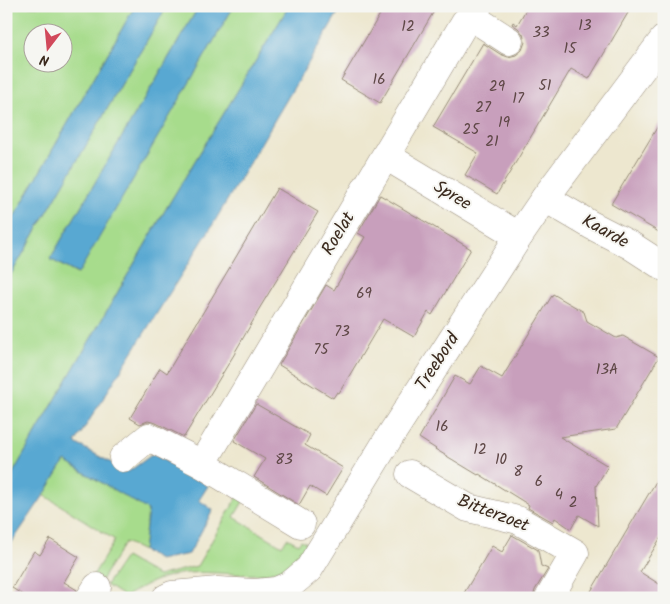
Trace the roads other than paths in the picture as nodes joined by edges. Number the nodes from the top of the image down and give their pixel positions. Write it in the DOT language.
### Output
graph roads {
  1 [pos="475,12"];
  2 [pos="664,39"];
  3 [pos="509,41"];
  4 [pos="386,156"];
  5 [pos="545,198"];
  6 [pos="519,236"];
  7 [pos="664,267"];
  8 [pos="123,458"];
  9 [pos="202,464"];
  10 [pos="410,474"];
  11 [pos="301,524"];
  12 [pos="218,594"];
  13 [pos="166,598"];
  14 [pos="549,598"];
  1 -- 3 [label="street"];
  1 -- 4 [label="street, Roelat"];
  2 -- 5 [label="street, Treebord"];
  4 -- 6 [label="street, Spree"];
  4 -- 9 [label="street, Roelat"];
  5 -- 6 [label="street, Treebord"];
  5 -- 7 [label="street, Kaarde"];
  6 -- 12 [label="street, Treebord"];
  8 -- 9 [label="street"];
  9 -- 11 [label="street"];
  10 -- 14 [label="street, Bitterzoet"];
  12 -- 13 [label="street, Treebord"];
}
